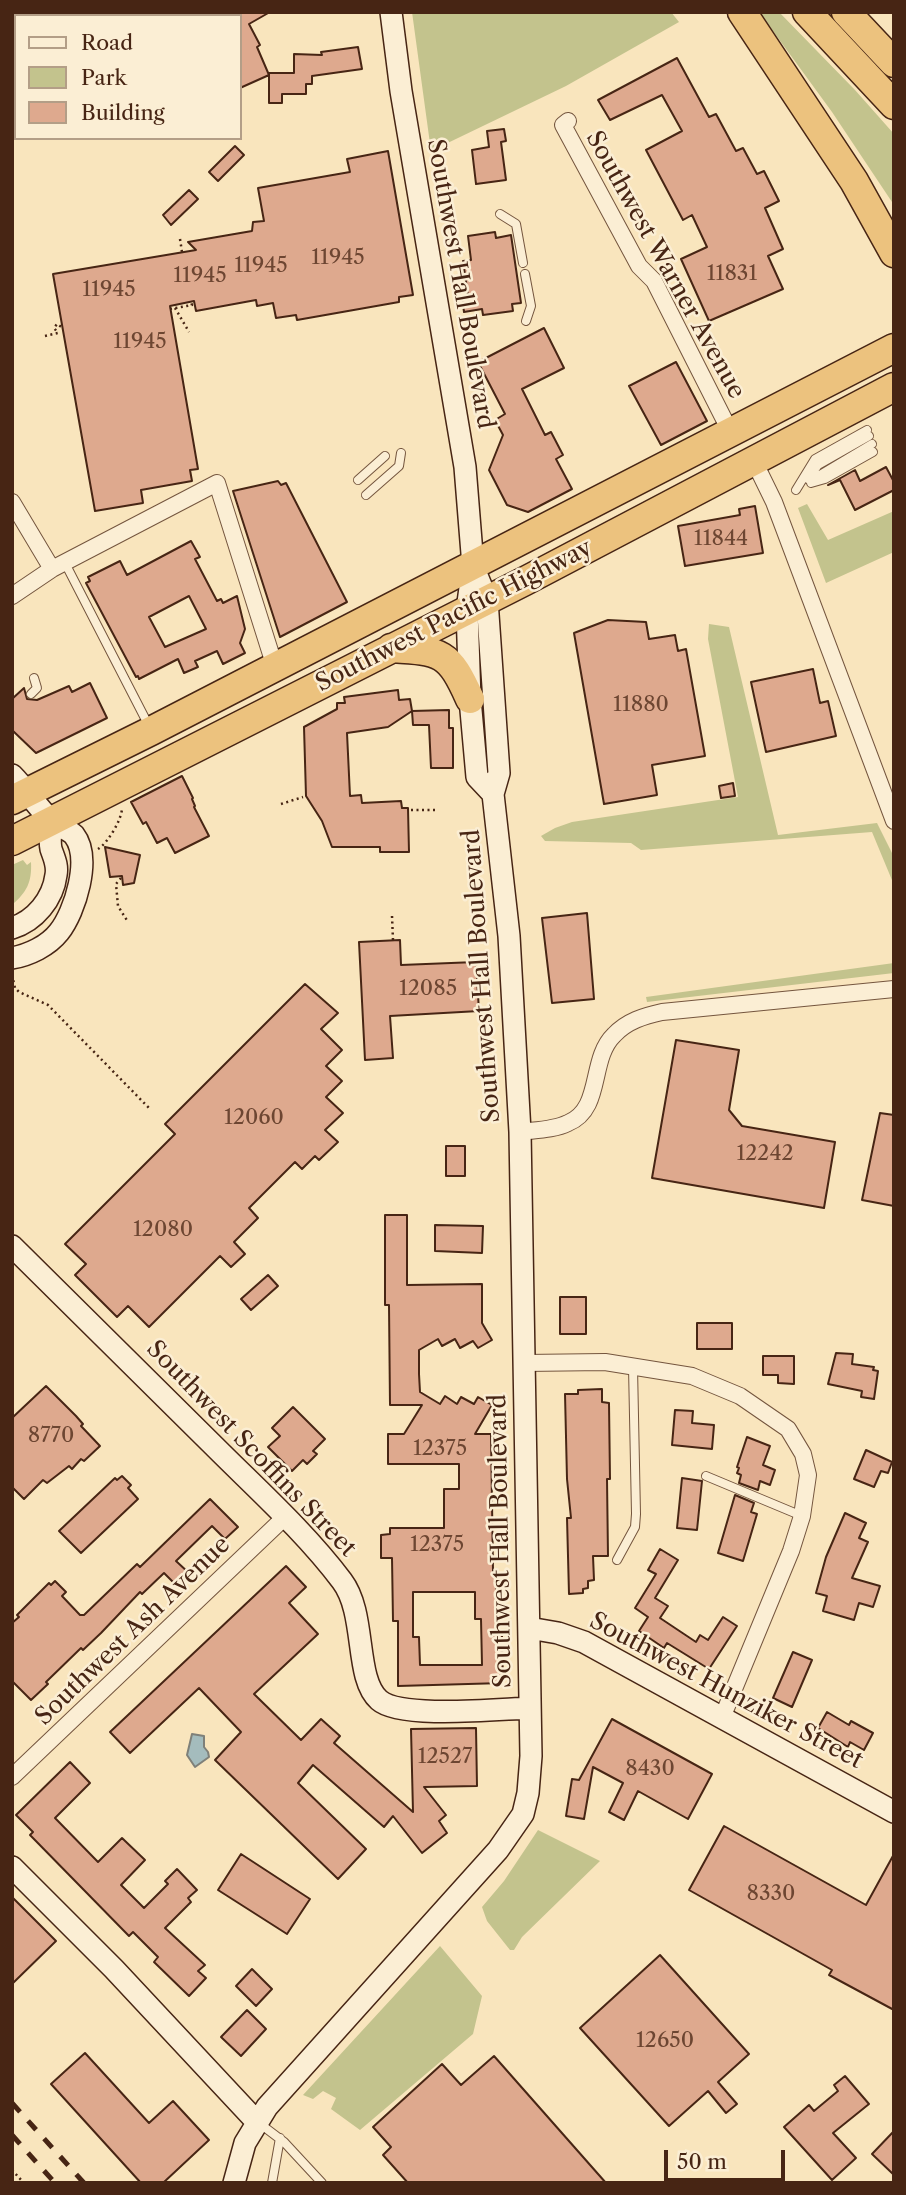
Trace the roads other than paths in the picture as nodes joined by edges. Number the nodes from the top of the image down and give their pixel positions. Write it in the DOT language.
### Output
graph roads {
  1 [pos="391,12"];
  2 [pos="743,12"];
  3 [pos="807,12"];
  4 [pos="846,12"];
  5 [pos="894,64"];
  6 [pos="894,105"];
  7 [pos="568,121"];
  8 [pos="500,214"];
  9 [pos="894,253"];
  10 [pos="523,263"];
  11 [pos="525,274"];
  12 [pos="526,321"];
  13 [pos="894,348"];
  14 [pos="894,387"];
  15 [pos="731,433"];
  16 [pos="870,441"];
  17 [pos="401,453"];
  18 [pos="385,456"];
  19 [pos="753,459"];
  20 [pos="358,480"];
  21 [pos="796,490"];
  22 [pos="366,495"];
  23 [pos="12,502"];
  24 [pos="58,566"];
  25 [pos="473,566"];
  26 [pos="12,596"];
  27 [pos="477,605"];
  28 [pos="391,648"];
  29 [pos="275,667"];
  30 [pos="34,678"];
  31 [pos="31,694"];
  32 [pos="470,699"];
  33 [pos="151,731"];
  34 [pos="18,789"];
  35 [pos="493,794"];
  36 [pos="52,821"];
  37 [pos="894,821"];
  38 [pos="12,841"];
  39 [pos="12,928"];
  40 [pos="12,958"];
  41 [pos="894,989"];
  42 [pos="520,1132"];
  43 [pos="12,1246"];
  44 [pos="524,1363"];
  45 [pos="633,1367"];
  46 [pos="706,1476"];
  47 [pos="802,1516"];
  48 [pos="285,1517"];
  49 [pos="617,1560"];
  50 [pos="529,1629"];
  51 [pos="530,1709"];
  52 [pos="722,1718"];
  53 [pos="12,1777"];
  54 [pos="894,1812"];
  55 [pos="12,1867"];
  56 [pos="257,2121"];
  57 [pos="280,2138"];
  58 [pos="234,2183"];
  59 [pos="272,2183"];
  60 [pos="322,2183"];
  1 -- 25 [label="main road, Southwest Hall Boulevard"];
  2 -- 9 [label="highway"];
  3 -- 6 [label="highway"];
  4 -- 5 [label="highway"];
  7 -- 15 [label="street, Southwest Warner Avenue"];
  8 -- 10 [label="lane"];
  11 -- 12 [label="lane"];
  13 -- 15 [label="highway, Southwest Pacific Highway"];
  14 -- 19 [label="highway, Southwest Pacific Highway"];
  15 -- 25 [label="highway, Southwest Pacific Highway"];
  16 -- 16 [label="lane"];
  16 -- 21 [label="lane"];
  17 -- 22 [label="lane"];
  18 -- 20 [label="lane"];
  19 -- 27 [label="highway, Southwest Pacific Highway"];
  19 -- 37 [label="street"];
  23 -- 24 [label="street"];
  24 -- 26 [label="street"];
  24 -- 29 [label="street"];
  24 -- 33 [label="lane"];
  25 -- 27 [label="main road, Southwest Hall Boulevard"];
  25 -- 29 [label="highway, Southwest Pacific Highway"];
  27 -- 28 [label="highway, Southwest Pacific Highway"];
  27 -- 32 [label="main road, Southwest Hall Boulevard"];
  27 -- 35 [label="main road, Southwest Hall Boulevard"];
  28 -- 32 [label="highway"];
  28 -- 36 [label="highway, Southwest Pacific Highway"];
  29 -- 33 [label="highway, Southwest Pacific Highway"];
  30 -- 31 [label="lane"];
  32 -- 35 [label="main road, Southwest Hall Boulevard"];
  33 -- 34 [label="highway, Southwest Pacific Highway"];
  34 -- 36 [label="main road"];
  35 -- 42 [label="main road, Southwest Hall Boulevard"];
  36 -- 38 [label="highway, Southwest Pacific Highway"];
  36 -- 39 [label="main road"];
  36 -- 40 [label="main road"];
  41 -- 42 [label="street"];
  42 -- 44 [label="main road, Southwest Hall Boulevard"];
  43 -- 48 [label="main road, Southwest Scoffins Street"];
  44 -- 45 [label="street"];
  44 -- 50 [label="main road, Southwest Hall Boulevard"];
  45 -- 47 [label="street"];
  45 -- 49 [label="lane"];
  46 -- 47 [label="lane"];
  47 -- 52 [label="street"];
  48 -- 51 [label="main road, Southwest Scoffins Street"];
  48 -- 53 [label="street, Southwest Ash Avenue"];
  50 -- 51 [label="main road, Southwest Hall Boulevard"];
  50 -- 52 [label="main road, Southwest Hunziker Street"];
  51 -- 56 [label="main road, Southwest Hall Boulevard"];
  52 -- 54 [label="main road, Southwest Hunziker Street"];
  55 -- 56 [label="main road"];
  56 -- 57 [label="lane"];
  56 -- 58 [label="main road, Southwest Hall Boulevard"];
  57 -- 59 [label="lane"];
  57 -- 60 [label="lane"];
}
